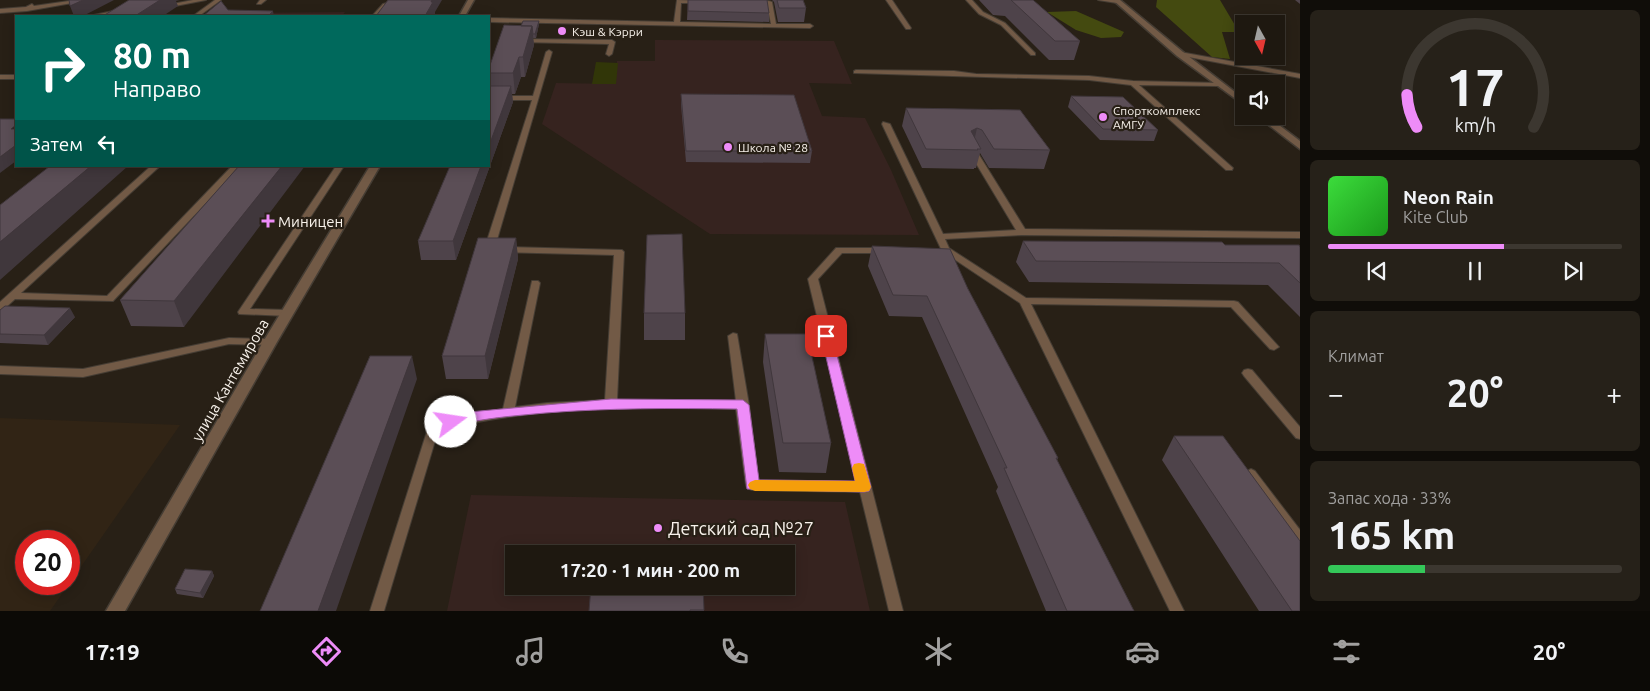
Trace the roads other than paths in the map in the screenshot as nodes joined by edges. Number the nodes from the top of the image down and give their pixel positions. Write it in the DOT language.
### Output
graph roads {
  1 [pos="41,0"];
  2 [pos="86,0"];
  3 [pos="203,0"];
  4 [pos="218,0"];
  5 [pos="407,0"];
  6 [pos="471,0"];
  7 [pos="889,0"];
  8 [pos="968,0"];
  9 [pos="1100,0"];
  10 [pos="1117,0"];
  11 [pos="709,2"];
  12 [pos="749,2"];
  13 [pos="157,7"];
  14 [pos="27,8"];
  15 [pos="129,11"];
  16 [pos="0,12"];
  17 [pos="99,15"];
  18 [pos="197,15"];
  19 [pos="376,15"];
  20 [pos="463,15"];
  21 [pos="490,20"];
  22 [pos="511,21"];
  23 [pos="677,24"];
  24 [pos="774,26"];
  25 [pos="810,26"];
  26 [pos="908,28"];
  27 [pos="507,29"];
  28 [pos="510,41"];
  29 [pos="549,52"];
  30 [pos="610,54"];
  31 [pos="1033,54"];
  32 [pos="1180,54"];
  33 [pos="856,72"];
  34 [pos="1300,76"];
  35 [pos="0,77"];
  36 [pos="15,77"];
  37 [pos="1133,83"];
  38 [pos="1218,84"];
  39 [pos="1235,96"];
  40 [pos="490,98"];
  41 [pos="536,98"];
  42 [pos="886,124"];
  43 [pos="1273,125"];
  44 [pos="1300,146"];
  45 [pos="972,150"];
  46 [pos="155,167"];
  47 [pos="236,167"];
  48 [pos="339,167"];
  49 [pos="374,167"];
  50 [pos="1229,168"];
  51 [pos="1022,232"];
  52 [pos="1300,235"];
  53 [pos="940,237"];
  54 [pos="897,250"];
  55 [pos="536,283"];
  56 [pos="1024,301"];
  57 [pos="3,305"];
  58 [pos="288,313"];
  59 [pos="733,336"];
  60 [pos="270,342"];
  61 [pos="1274,347"];
  62 [pos="0,370"];
  63 [pos="1248,373"];
  64 [pos="611,404"];
  65 [pos="743,405"];
  66 [pos="508,412"];
  67 [pos="1300,435"];
  68 [pos="1251,474"];
  69 [pos="864,487"];
  70 [pos="1300,540"];
  71 [pos="115,611"];
  72 [pos="377,611"];
  73 [pos="896,611"];
  74 [pos="1177,611"];
  1 -- 14 [label="lane"];
  2 -- 14 [label="lane"];
  3 -- 13 [label="lane"];
  4 -- 18 [label="lane"];
  5 -- 19 [label="lane"];
  6 -- 20 [label="street"];
  7 -- 26 [label="lane"];
  8 -- 31 [label="lane"];
  9 -- 10 [label="lane"];
  10 -- 32 [label="street"];
  11 -- 23 [label="lane"];
  12 -- 24 [label="lane"];
  14 -- 16 [label="lane"];
  15 -- 17 [label="lane"];
  21 -- 22 [label="lane"];
  22 -- 23 [label="lane"];
  22 -- 27 [label="lane"];
  23 -- 24 [label="lane"];
  24 -- 25 [label="lane"];
  28 -- 30 [label="lane"];
  29 -- 41 [label="lane"];
  32 -- 34 [label="lane"];
  32 -- 38 [label="street"];
  33 -- 37 [label="lane"];
  35 -- 36 [label="lane"];
  37 -- 38 [label="lane"];
  37 -- 50 [label="lane"];
  38 -- 39 [label="street"];
  40 -- 41 [label="lane"];
  41 -- 64 [label="lane"];
  42 -- 53 [label="lane"];
  43 -- 44 [label="street"];
  45 -- 51 [label="lane"];
  46 -- 57 [label="lane"];
  47 -- 57 [label="lane"];
  48 -- 58 [label="lane"];
  49 -- 58 [label="street, улица Кантемирова"];
  51 -- 52 [label="lane"];
  51 -- 53 [label="lane"];
  53 -- 56 [label="lane"];
  54 -- 69 [label="lane"];
  55 -- 66 [label="lane"];
  56 -- 61 [label="lane"];
  56 -- 74 [label="lane"];
  58 -- 60 [label="street, улица Кантемирова"];
  59 -- 65 [label="lane"];
  60 -- 62 [label="lane"];
  60 -- 71 [label="street, улица Кантемирова"];
  63 -- 67 [label="lane"];
  64 -- 65 [label="lane"];
  64 -- 66 [label="lane"];
  65 -- 69 [label="lane"];
  66 -- 72 [label="lane"];
  68 -- 70 [label="lane"];
  69 -- 73 [label="lane"];
}
